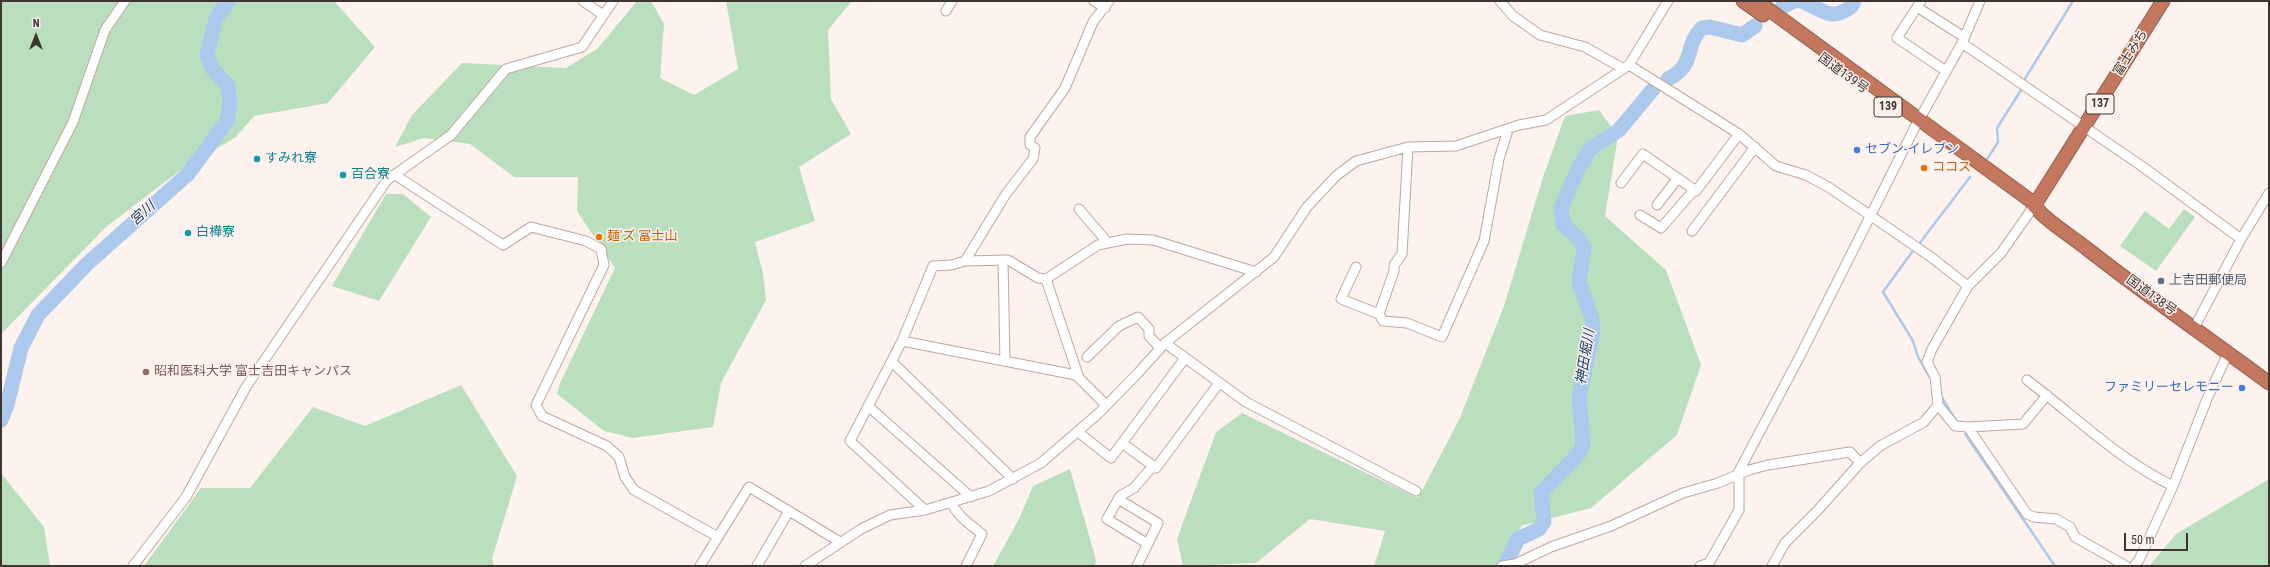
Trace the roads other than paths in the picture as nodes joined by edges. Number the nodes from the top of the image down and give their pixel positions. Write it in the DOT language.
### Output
graph roads {
  1 [pos="125,1"];
  2 [pos="583,1"];
  3 [pos="613,1"];
  4 [pos="952,1"];
  5 [pos="1094,1"];
  6 [pos="1500,1"];
  7 [pos="1668,1"];
  8 [pos="1743,1"];
  9 [pos="1757,1"];
  10 [pos="1980,1"];
  11 [pos="2163,1"];
  12 [pos="1107,4"];
  13 [pos="1919,4"];
  14 [pos="946,12"];
  15 [pos="603,15"];
  16 [pos="1963,40"];
  17 [pos="1625,66"];
  18 [pos="1946,71"];
  19 [pos="1917,124"];
  20 [pos="2085,128"];
  21 [pos="1508,130"];
  22 [pos="1739,134"];
  23 [pos="1408,147"];
  24 [pos="1755,148"];
  25 [pos="395,175"];
  26 [pos="1678,178"];
  27 [pos="1621,183"];
  28 [pos="1694,190"];
  29 [pos="2269,193"];
  30 [pos="1657,205"];
  31 [pos="2034,206"];
  32 [pos="1079,210"];
  33 [pos="1640,215"];
  34 [pos="1870,217"];
  35 [pos="1692,231"];
  36 [pos="2241,239"];
  37 [pos="1108,243"];
  38 [pos="1003,260"];
  39 [pos="965,261"];
  40 [pos="1,263"];
  41 [pos="1356,267"];
  42 [pos="1256,272"];
  43 [pos="1046,279"];
  44 [pos="1968,286"];
  45 [pos="1379,314"];
  46 [pos="2194,328"];
  47 [pos="902,341"];
  48 [pos="1162,345"];
  49 [pos="2228,353"];
  50 [pos="1087,357"];
  51 [pos="1185,358"];
  52 [pos="1005,361"];
  53 [pos="892,362"];
  54 [pos="1078,375"];
  55 [pos="2027,380"];
  56 [pos="1219,383"];
  57 [pos="2269,383"];
  58 [pos="2047,395"];
  59 [pos="1106,404"];
  60 [pos="1938,405"];
  61 [pos="868,406"];
  62 [pos="1968,427"];
  63 [pos="1078,432"];
  64 [pos="1122,443"];
  65 [pos="1860,463"];
  66 [pos="1153,466"];
  67 [pos="1738,476"];
  68 [pos="1013,479"];
  69 [pos="2173,486"];
  70 [pos="1416,491"];
  71 [pos="971,497"];
  72 [pos="1118,499"];
  73 [pos="951,502"];
  74 [pos="925,510"];
  75 [pos="789,511"];
  76 [pos="718,537"];
  77 [pos="840,542"];
  78 [pos="1148,544"];
  79 [pos="2138,564"];
  80 [pos="133,566"];
  81 [pos="700,566"];
  82 [pos="757,566"];
  83 [pos="805,566"];
  84 [pos="966,566"];
  85 [pos="1137,566"];
  86 [pos="1502,566"];
  87 [pos="1700,566"];
  88 [pos="1772,566"];
  89 [pos="2126,566"];
  90 [pos="2130,566"];
  1 -- 40 [label="street"];
  2 -- 15 [label="street"];
  3 -- 15 [label="street"];
  4 -- 14 [label="street"];
  5 -- 12 [label="street"];
  6 -- 17 [label="street"];
  7 -- 17 [label="street"];
  8 -- 19 [label="highway, 国道139号 / 139"];
  9 -- 19 [label="highway, 国道139号 / 139"];
  10 -- 16 [label="street"];
  11 -- 20 [label="highway, 富士みち / 137"];
  12 -- 39 [label="street"];
  13 -- 16 [label="street"];
  13 -- 18 [label="street"];
  15 -- 25 [label="street"];
  16 -- 18 [label="street"];
  16 -- 20 [label="street"];
  17 -- 21 [label="street"];
  17 -- 22 [label="street"];
  18 -- 19 [label="street"];
  19 -- 31 [label="highway, 国道139号 / 139"];
  19 -- 34 [label="street"];
  20 -- 31 [label="highway, 富士みち / 137"];
  20 -- 36 [label="street"];
  21 -- 23 [label="street"];
  21 -- 45 [label="street"];
  22 -- 24 [label="street"];
  22 -- 28 [label="street"];
  23 -- 42 [label="street"];
  23 -- 45 [label="street"];
  24 -- 34 [label="street"];
  24 -- 35 [label="street"];
  25 -- 76 [label="street"];
  25 -- 80 [label="street"];
  26 -- 27 [label="street"];
  26 -- 28 [label="street"];
  26 -- 30 [label="street"];
  28 -- 33 [label="street"];
  29 -- 36 [label="street"];
  31 -- 44 [label="street"];
  31 -- 46 [label="highway, 国道138号"];
  32 -- 37 [label="street"];
  34 -- 44 [label="street"];
  34 -- 67 [label="street"];
  36 -- 46 [label="street"];
  37 -- 42 [label="street"];
  37 -- 43 [label="street"];
  38 -- 39 [label="street"];
  38 -- 43 [label="street"];
  38 -- 52 [label="street"];
  39 -- 47 [label="street"];
  41 -- 45 [label="street"];
  42 -- 48 [label="street"];
  43 -- 54 [label="street"];
  44 -- 60 [label="street"];
  46 -- 49 [label="highway, 国道138号"];
  47 -- 52 [label="street"];
  47 -- 53 [label="street"];
  48 -- 50 [label="street"];
  48 -- 51 [label="street"];
  48 -- 59 [label="street"];
  49 -- 57 [label="highway, 国道138号"];
  49 -- 69 [label="street"];
  51 -- 56 [label="street"];
  51 -- 64 [label="street"];
  52 -- 54 [label="street"];
  53 -- 61 [label="street"];
  53 -- 68 [label="street"];
  54 -- 59 [label="street"];
  55 -- 58 [label="street"];
  56 -- 66 [label="street"];
  56 -- 70 [label="street"];
  58 -- 62 [label="street"];
  58 -- 69 [label="street"];
  59 -- 63 [label="street"];
  60 -- 62 [label="street"];
  60 -- 65 [label="street"];
  61 -- 71 [label="street"];
  61 -- 74 [label="street"];
  62 -- 89 [label="street"];
  63 -- 64 [label="street"];
  63 -- 68 [label="street"];
  64 -- 66 [label="street"];
  65 -- 67 [label="street"];
  65 -- 88 [label="street"];
  66 -- 72 [label="street"];
  67 -- 86 [label="street"];
  67 -- 87 [label="street"];
  68 -- 71 [label="street"];
  69 -- 79 [label="street"];
  71 -- 73 [label="street"];
  72 -- 78 [label="street"];
  72 -- 78 [label="street"];
  73 -- 74 [label="street"];
  73 -- 84 [label="street"];
  74 -- 77 [label="street"];
  75 -- 76 [label="street"];
  75 -- 77 [label="street"];
  75 -- 82 [label="street"];
  76 -- 81 [label="street"];
  77 -- 83 [label="street"];
  78 -- 85 [label="street"];
  79 -- 90 [label="street"];
}
